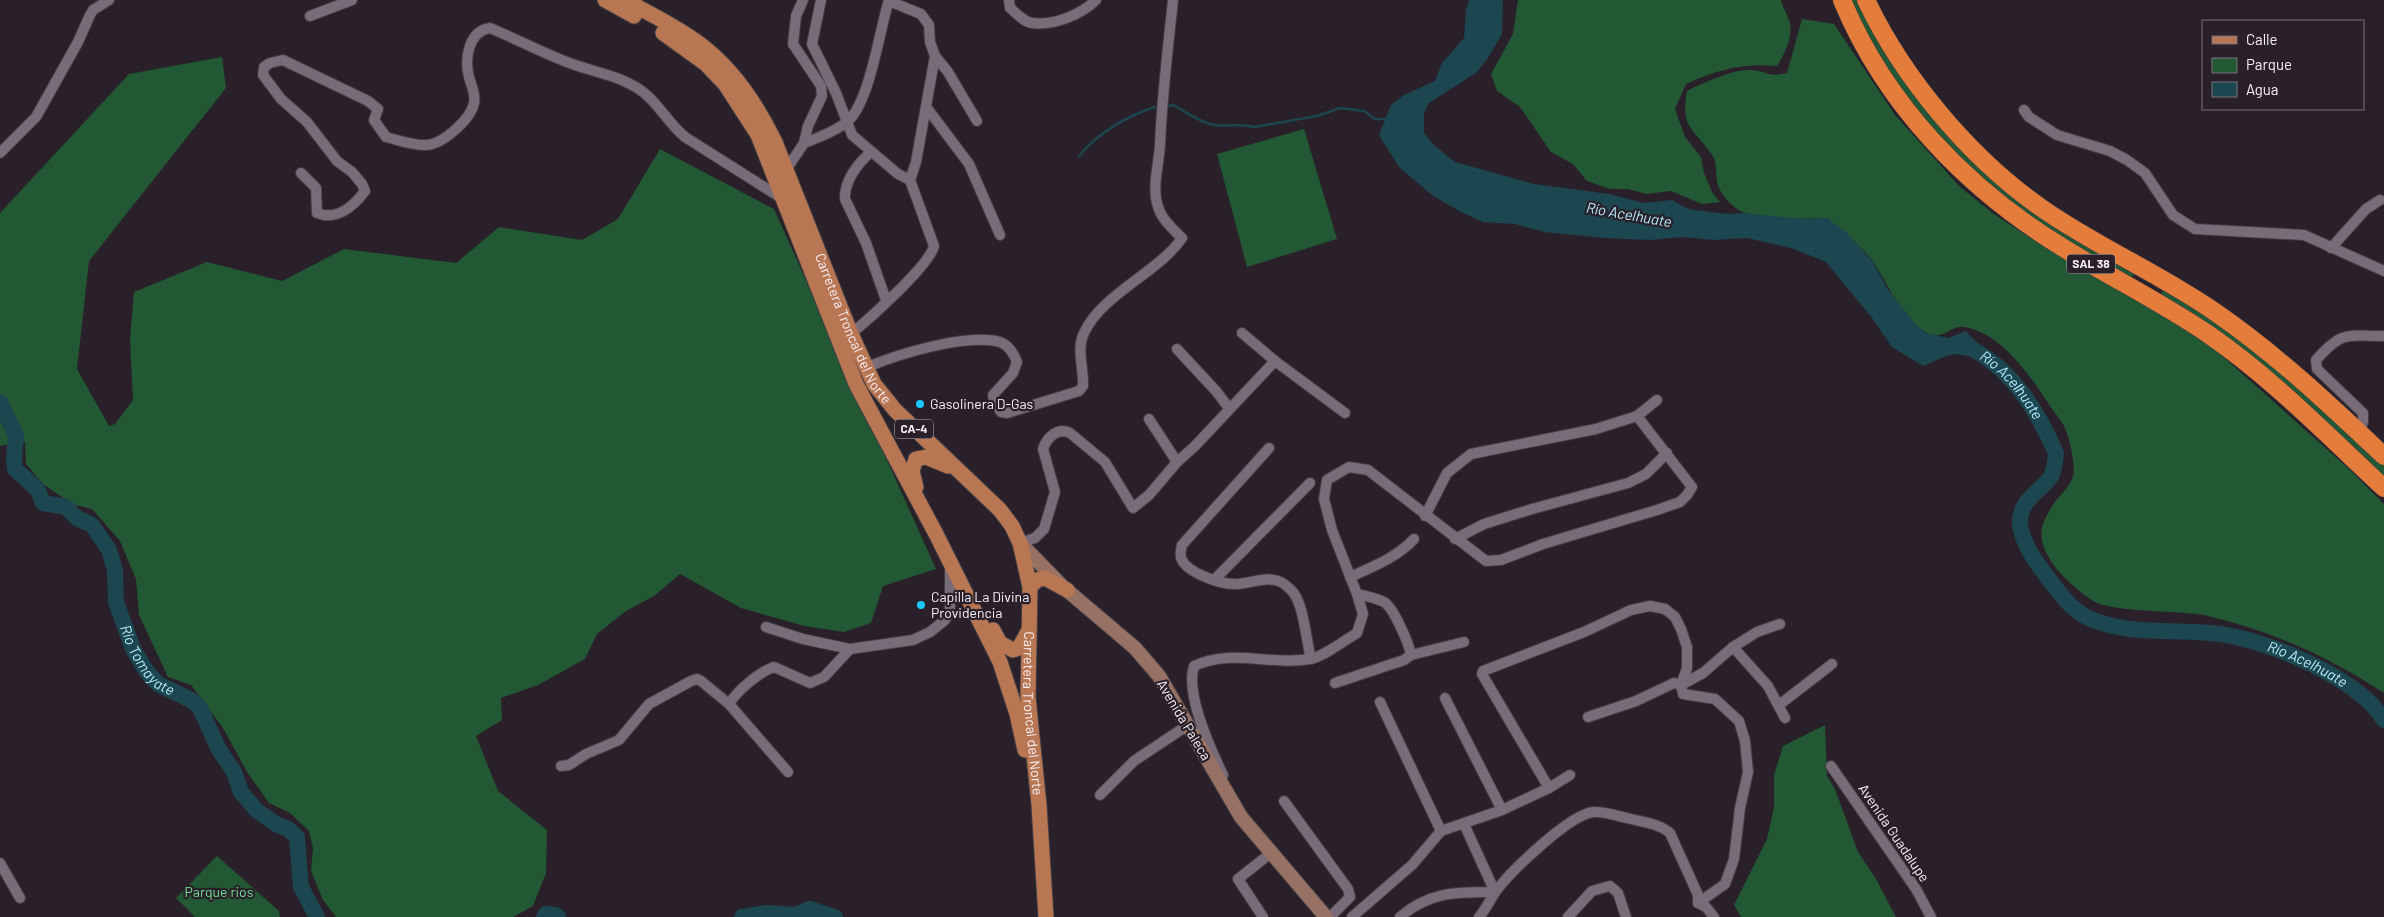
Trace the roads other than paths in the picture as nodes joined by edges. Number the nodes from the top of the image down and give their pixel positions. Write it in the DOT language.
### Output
graph roads {
  1 [pos="109,0"];
  2 [pos="352,0"];
  3 [pos="605,0"];
  4 [pos="625,0"];
  5 [pos="803,0"];
  6 [pos="821,0"];
  7 [pos="889,0"];
  8 [pos="1009,0"];
  9 [pos="1096,0"];
  10 [pos="1173,0"];
  11 [pos="1842,0"];
  12 [pos="1866,0"];
  13 [pos="310,16"];
  14 [pos="935,56"];
  15 [pos="926,108"];
  16 [pos="2024,110"];
  17 [pos="977,121"];
  18 [pos="847,122"];
  19 [pos="804,143"];
  20 [pos="870,152"];
  21 [pos="0,153"];
  22 [pos="786,170"];
  23 [pos="301,173"];
  24 [pos="910,180"];
  25 [pos="784,199"];
  26 [pos="2380,200"];
  27 [pos="1000,235"];
  28 [pos="2331,248"];
  29 [pos="2135,264"];
  30 [pos="2384,271"];
  31 [pos="2167,282"];
  32 [pos="2124,283"];
  33 [pos="886,300"];
  34 [pos="2157,302"];
  35 [pos="1242,333"];
  36 [pos="851,334"];
  37 [pos="2384,336"];
  38 [pos="1177,349"];
  39 [pos="1275,361"];
  40 [pos="867,367"];
  41 [pos="1657,400"];
  42 [pos="1229,408"];
  43 [pos="1345,413"];
  44 [pos="1637,416"];
  45 [pos="1149,419"];
  46 [pos="2359,433"];
  47 [pos="1269,448"];
  48 [pos="1667,454"];
  49 [pos="2384,456"];
  50 [pos="1177,462"];
  51 [pos="959,471"];
  52 [pos="1310,482"];
  53 [pos="2384,488"];
  54 [pos="925,514"];
  55 [pos="1425,516"];
  56 [pos="936,534"];
  57 [pos="1455,539"];
  58 [pos="1414,540"];
  59 [pos="1020,543"];
  60 [pos="950,561"];
  61 [pos="1350,577"];
  62 [pos="1214,580"];
  63 [pos="1030,587"];
  64 [pos="1067,590"];
  65 [pos="1357,594"];
  66 [pos="1780,624"];
  67 [pos="766,627"];
  68 [pos="1030,630"];
  69 [pos="1464,642"];
  70 [pos="1733,646"];
  71 [pos="850,649"];
  72 [pos="1411,655"];
  73 [pos="1312,659"];
  74 [pos="1832,664"];
  75 [pos="1335,683"];
  76 [pos="1681,684"];
  77 [pos="1445,698"];
  78 [pos="1380,702"];
  79 [pos="729,704"];
  80 [pos="1779,705"];
  81 [pos="1588,716"];
  82 [pos="1785,718"];
  83 [pos="1188,726"];
  84 [pos="561,766"];
  85 [pos="1831,766"];
  86 [pos="788,772"];
  87 [pos="1570,775"];
  88 [pos="1549,788"];
  89 [pos="1100,795"];
  90 [pos="1284,800"];
  91 [pos="1502,810"];
  92 [pos="1241,817"];
  93 [pos="1464,824"];
  94 [pos="1440,831"];
  95 [pos="1271,853"];
  96 [pos="0,863"];
  97 [pos="1495,892"];
  98 [pos="20,898"];
  99 [pos="1698,903"];
  100 [pos="1037,917"];
  101 [pos="1046,917"];
  102 [pos="1263,917"];
  103 [pos="1326,917"];
  104 [pos="1330,917"];
  105 [pos="1352,917"];
  106 [pos="1400,917"];
  107 [pos="1479,917"];
  108 [pos="1568,917"];
  109 [pos="1626,917"];
  110 [pos="1714,917"];
  111 [pos="1932,917"];
  1 -- 21 [label="street"];
  2 -- 13 [label="street"];
  3 -- 25 [label="main road, Carretera Troncal del Norte / CA-4"];
  4 -- 22 [label="main road, Carretera Troncal del Norte / CA-4"];
  5 -- 19 [label="street"];
  6 -- 18 [label="street"];
  7 -- 14 [label="street"];
  7 -- 18 [label="street"];
  8 -- 9 [label="street"];
  10 -- 40 [label="street"];
  11 -- 32 [label="highway, SAL 38"];
  12 -- 29 [label="highway, SAL 38"];
  14 -- 15 [label="street"];
  14 -- 17 [label="street"];
  15 -- 24 [label="street"];
  15 -- 27 [label="street"];
  16 -- 28 [label="street"];
  18 -- 19 [label="street"];
  18 -- 20 [label="street"];
  19 -- 22 [label="street"];
  20 -- 24 [label="street"];
  20 -- 33 [label="street"];
  22 -- 36 [label="main road, Carretera Troncal del Norte / CA-4"];
  23 -- 25 [label="street"];
  24 -- 33 [label="street"];
  25 -- 54 [label="main road, Carretera Troncal del Norte / CA-4"];
  26 -- 28 [label="street"];
  28 -- 30 [label="street"];
  29 -- 31 [label="highway, SAL 38"];
  29 -- 32 [label="highway"];
  31 -- 34 [label="highway"];
  31 -- 46 [label="highway, SAL 38"];
  32 -- 34 [label="highway, SAL 38"];
  33 -- 36 [label="street"];
  34 -- 53 [label="highway, SAL 38"];
  35 -- 39 [label="street"];
  36 -- 40 [label="main road, Carretera Troncal del Norte / CA-4"];
  37 -- 46 [label="street"];
  38 -- 42 [label="street"];
  39 -- 42 [label="street"];
  39 -- 43 [label="street"];
  40 -- 51 [label="main road, Carretera Troncal del Norte / CA-4"];
  41 -- 44 [label="street"];
  42 -- 50 [label="street"];
  44 -- 48 [label="street"];
  44 -- 55 [label="street"];
  45 -- 50 [label="street"];
  46 -- 49 [label="highway, SAL 38"];
  47 -- 62 [label="street"];
  48 -- 57 [label="street"];
  48 -- 57 [label="street"];
  50 -- 59 [label="street"];
  51 -- 54 [label="main road"];
  51 -- 59 [label="main road, Carretera Troncal del Norte / CA-4"];
  52 -- 62 [label="street"];
  54 -- 56 [label="main road, Carretera Troncal del Norte / CA-4"];
  55 -- 57 [label="street"];
  55 -- 61 [label="street"];
  56 -- 60 [label="main road, Carretera Troncal del Norte / CA-4"];
  56 -- 68 [label="main road"];
  58 -- 61 [label="street"];
  59 -- 63 [label="main road, Carretera Troncal del Norte / CA-4"];
  59 -- 64 [label="main road, Avenida Paleca"];
  60 -- 71 [label="street"];
  60 -- 100 [label="main road, Carretera Troncal del Norte / CA-4"];
  61 -- 65 [label="street"];
  62 -- 73 [label="street"];
  63 -- 64 [label="main road"];
  63 -- 68 [label="main road, Carretera Troncal del Norte / CA-4"];
  64 -- 83 [label="main road, Avenida Paleca"];
  65 -- 72 [label="street"];
  65 -- 73 [label="street"];
  66 -- 70 [label="street"];
  67 -- 71 [label="street"];
  68 -- 101 [label="main road, Carretera Troncal del Norte / CA-4"];
  69 -- 72 [label="street"];
  70 -- 76 [label="street"];
  70 -- 80 [label="street"];
  71 -- 79 [label="street"];
  72 -- 75 [label="street"];
  73 -- 92 [label="street"];
  74 -- 80 [label="street"];
  76 -- 81 [label="street"];
  76 -- 88 [label="street"];
  76 -- 99 [label="street"];
  77 -- 91 [label="street"];
  78 -- 94 [label="street"];
  79 -- 84 [label="street"];
  79 -- 86 [label="street"];
  80 -- 82 [label="street"];
  83 -- 89 [label="street"];
  83 -- 92 [label="main road, Avenida Paleca"];
  85 -- 111 [label="street, Avenida Guadalupe"];
  87 -- 88 [label="street"];
  88 -- 91 [label="street"];
  90 -- 104 [label="street"];
  91 -- 93 [label="street"];
  92 -- 95 [label="main road, Avenida Paleca"];
  93 -- 94 [label="street"];
  93 -- 97 [label="street"];
  94 -- 105 [label="street"];
  95 -- 102 [label="street"];
  95 -- 103 [label="main road, Avenida Paleca"];
  96 -- 98 [label="street"];
  97 -- 99 [label="street"];
  97 -- 106 [label="street"];
  97 -- 107 [label="street"];
  99 -- 110 [label="street"];
  108 -- 109 [label="street"];
}
